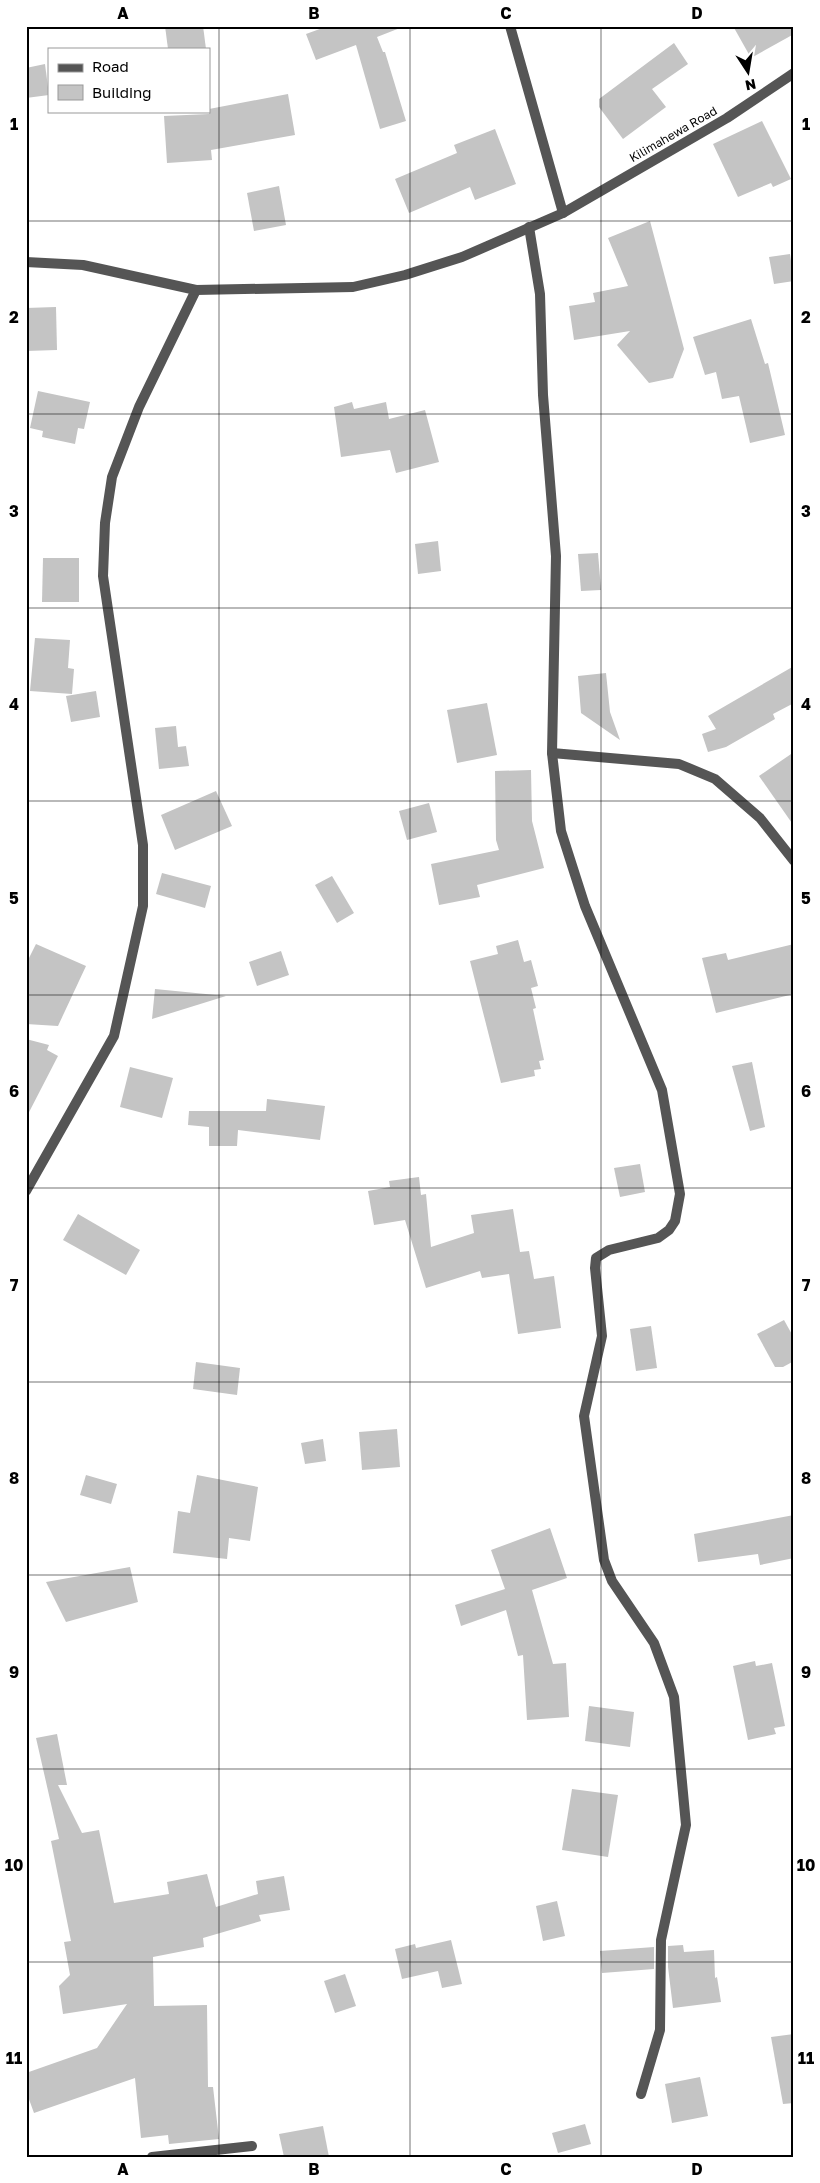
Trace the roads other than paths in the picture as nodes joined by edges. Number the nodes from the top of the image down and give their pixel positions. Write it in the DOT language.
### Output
graph roads {
  1 [pos="510,26"];
  2 [pos="794,73"];
  3 [pos="563,213"];
  4 [pos="529,227"];
  5 [pos="26,262"];
  6 [pos="196,290"];
  7 [pos="552,753"];
  8 [pos="794,861"];
  9 [pos="26,1191"];
  10 [pos="641,2094"];
  11 [pos="252,2146"];
  12 [pos="152,2157"];
  1 -- 3 [label="street"];
  2 -- 3 [label="street, Kilimahewa Road"];
  3 -- 4 [label="street, Kilimahewa Road"];
  4 -- 6 [label="street, Kilimahewa Road"];
  4 -- 7 [label="street"];
  5 -- 6 [label="street, Kilimahewa Road"];
  6 -- 9 [label="street"];
  7 -- 8 [label="street"];
  7 -- 10 [label="street"];
  11 -- 12 [label="street"];
}
